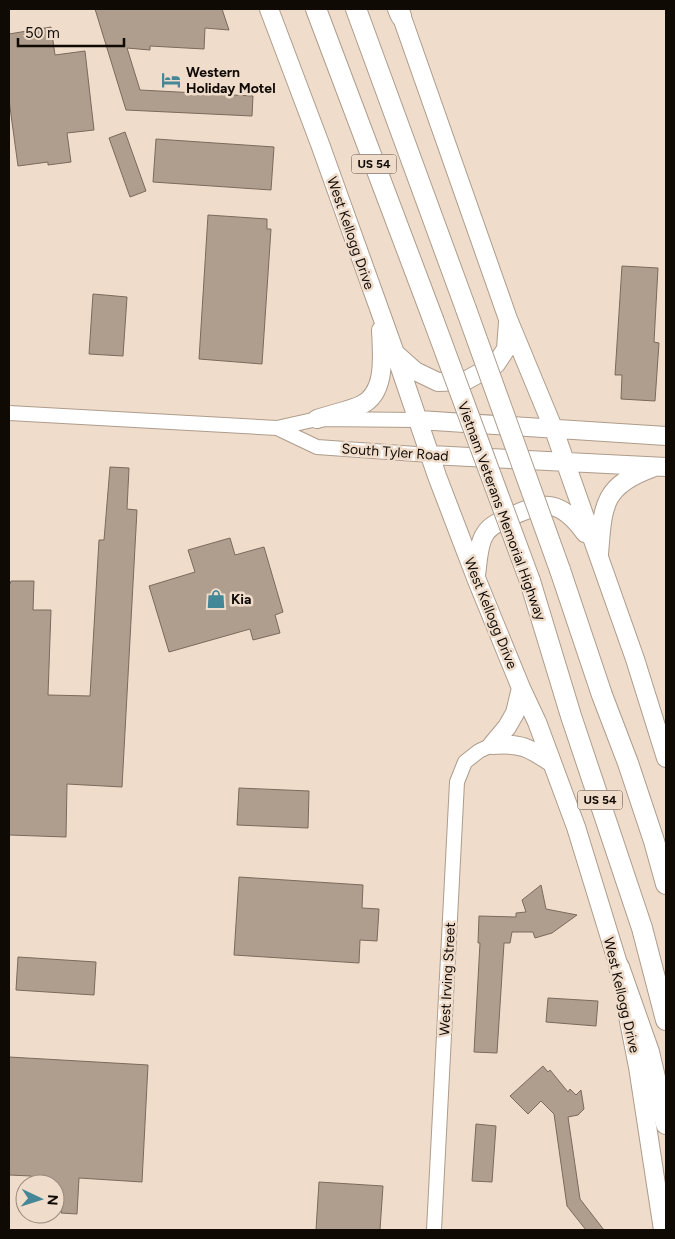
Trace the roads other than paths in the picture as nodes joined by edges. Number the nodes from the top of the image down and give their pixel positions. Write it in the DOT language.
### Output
graph roads {
  1 [pos="269,9"];
  2 [pos="316,9"];
  3 [pos="356,9"];
  4 [pos="399,11"];
  5 [pos="380,312"];
  6 [pos="508,319"];
  7 [pos="395,353"];
  8 [pos="9,413"];
  9 [pos="317,419"];
  10 [pos="419,420"];
  11 [pos="277,428"];
  12 [pos="554,430"];
  13 [pos="666,436"];
  14 [pos="430,455"];
  15 [pos="564,462"];
  16 [pos="662,467"];
  17 [pos="595,551"];
  18 [pos="476,578"];
  19 [pos="521,688"];
  20 [pos="492,745"];
  21 [pos="666,758"];
  22 [pos="552,764"];
  23 [pos="666,884"];
  24 [pos="619,967"];
  25 [pos="666,1020"];
  26 [pos="666,1124"];
  27 [pos="434,1230"];
  28 [pos="663,1230"];
  1 -- 5 [label="main road, West Kellogg Drive"];
  2 -- 25 [label="highway, Vietnam Veterans Memorial Highway / US 54, bridge"];
  3 -- 23 [label="highway, US 54, bridge"];
  4 -- 6 [label="main road"];
  5 -- 7 [label="main road, West Kellogg Drive"];
  5 -- 9 [label="main road"];
  6 -- 7 [label="main road"];
  6 -- 12 [label="main road"];
  7 -- 10 [label="main road, West Kellogg Drive"];
  8 -- 11 [label="street, South Tyler Road"];
  9 -- 10 [label="street, South Tyler Road"];
  9 -- 11 [label="street, South Tyler Road"];
  10 -- 12 [label="main road, South Tyler Road"];
  10 -- 14 [label="main road, West Kellogg Drive"];
  11 -- 14 [label="street, South Tyler Road"];
  12 -- 13 [label="main road, South Tyler Road"];
  12 -- 15 [label="main road"];
  14 -- 15 [label="main road, South Tyler Road"];
  14 -- 18 [label="main road, West Kellogg Drive"];
  15 -- 16 [label="main road, South Tyler Road"];
  15 -- 17 [label="main road"];
  16 -- 17 [label="main road"];
  17 -- 18 [label="main road"];
  17 -- 21 [label="main road"];
  18 -- 19 [label="main road, West Kellogg Drive"];
  19 -- 20 [label="main road"];
  19 -- 22 [label="main road, West Kellogg Drive"];
  20 -- 22 [label="main road"];
  20 -- 27 [label="street, West Irving Street"];
  22 -- 24 [label="main road, West Kellogg Drive"];
  24 -- 26 [label="highway"];
  24 -- 28 [label="main road, West Kellogg Drive"];
}
